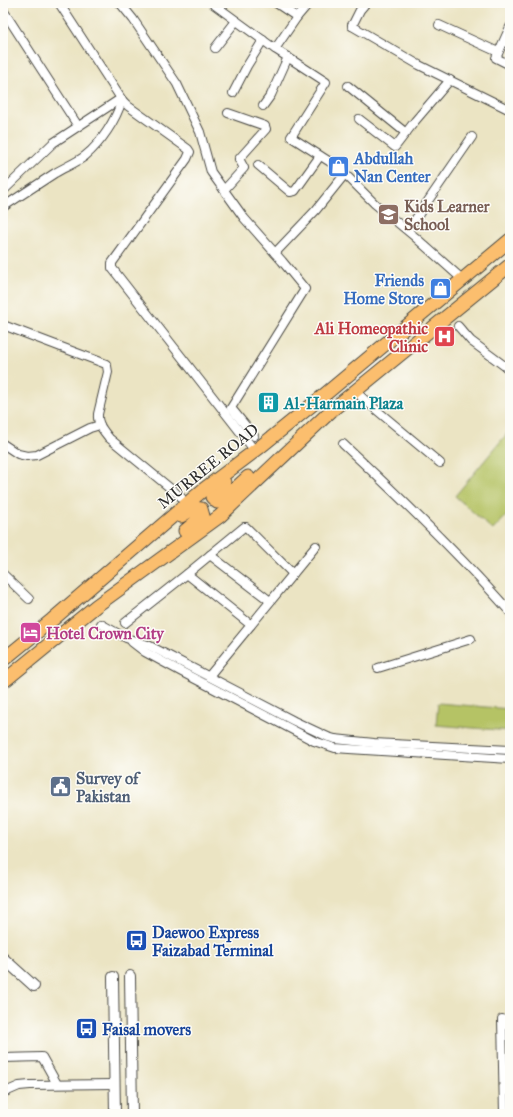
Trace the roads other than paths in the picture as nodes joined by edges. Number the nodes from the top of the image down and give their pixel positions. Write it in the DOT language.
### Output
graph roads {
  1 [pos="59,3"];
  2 [pos="120,3"];
  3 [pos="212,3"];
  4 [pos="276,3"];
  5 [pos="308,3"];
  6 [pos="366,3"];
  7 [pos="3,10"];
  8 [pos="297,17"];
  9 [pos="236,20"];
  10 [pos="439,25"];
  11 [pos="510,27"];
  12 [pos="263,40"];
  13 [pos="215,48"];
  14 [pos="275,49"];
  15 [pos="497,55"];
  16 [pos="288,57"];
  17 [pos="510,65"];
  18 [pos="450,80"];
  19 [pos="348,86"];
  20 [pos="233,93"];
  21 [pos="122,100"];
  22 [pos="263,106"];
  23 [pos="510,110"];
  24 [pos="228,113"];
  25 [pos="360,119"];
  26 [pos="78,126"];
  27 [pos="406,133"];
  28 [pos="472,137"];
  29 [pos="320,156"];
  30 [pos="258,165"];
  31 [pos="345,174"];
  32 [pos="224,190"];
  33 [pos="3,191"];
  34 [pos="3,207"];
  35 [pos="408,230"];
  36 [pos="510,240"];
  37 [pos="275,253"];
  38 [pos="510,265"];
  39 [pos="462,279"];
  40 [pos="3,325"];
  41 [pos="458,326"];
  42 [pos="510,370"];
  43 [pos="356,391"];
  44 [pos="323,396"];
  45 [pos="332,410"];
  46 [pos="100,425"];
  47 [pos="254,436"];
  48 [pos="3,444"];
  49 [pos="343,444"];
  50 [pos="255,451"];
  51 [pos="440,462"];
  52 [pos="181,497"];
  53 [pos="316,546"];
  54 [pos="210,555"];
  55 [pos="3,574"];
  56 [pos="187,574"];
  57 [pos="293,574"];
  58 [pos="29,599"];
  59 [pos="270,601"];
  60 [pos="96,606"];
  61 [pos="510,612"];
  62 [pos="52,620"];
  63 [pos="125,622"];
  64 [pos="101,624"];
  65 [pos="251,625"];
  66 [pos="126,638"];
  67 [pos="471,639"];
  68 [pos="3,660"];
  69 [pos="378,668"];
  70 [pos="209,676"];
  71 [pos="3,682"];
  72 [pos="510,750"];
  73 [pos="510,759"];
  74 [pos="3,958"];
  75 [pos="130,976"];
  76 [pos="113,977"];
  77 [pos="34,986"];
  78 [pos="502,1020"];
  79 [pos="3,1058"];
  80 [pos="57,1084"];
  81 [pos="114,1084"];
  82 [pos="3,1093"];
  83 [pos="114,1114"];
  84 [pos="132,1114"];
  85 [pos="504,1114"];
  1 -- 21 [label="street"];
  2 -- 32 [label="street"];
  3 -- 9 [label="street"];
  4 -- 8 [label="street"];
  5 -- 8 [label="street"];
  6 -- 18 [label="street"];
  7 -- 26 [label="street"];
  8 -- 14 [label="street"];
  9 -- 12 [label="street"];
  9 -- 13 [label="street"];
  10 -- 15 [label="street"];
  11 -- 15 [label="street"];
  12 -- 14 [label="street"];
  12 -- 20 [label="street"];
  14 -- 16 [label="street"];
  15 -- 17 [label="street"];
  16 -- 22 [label="street"];
  16 -- 29 [label="street"];
  18 -- 23 [label="street"];
  18 -- 27 [label="street"];
  19 -- 27 [label="street"];
  21 -- 26 [label="street"];
  21 -- 34 [label="street"];
  21 -- 50 [label="street"];
  24 -- 32 [label="street"];
  25 -- 27 [label="street"];
  26 -- 33 [label="street"];
  28 -- 35 [label="street"];
  29 -- 30 [label="street"];
  29 -- 31 [label="street"];
  31 -- 35 [label="street"];
  31 -- 37 [label="street"];
  32 -- 37 [label="street"];
  35 -- 39 [label="street"];
  36 -- 39 [label="main road, MURREE ROAD"];
  37 -- 47 [label="street"];
  38 -- 43 [label="main road"];
  39 -- 44 [label="main road, MURREE ROAD"];
  40 -- 46 [label="street"];
  41 -- 42 [label="street"];
  43 -- 45 [label="main road"];
  43 -- 51 [label="street"];
  44 -- 45 [label="main road"];
  44 -- 50 [label="main road, MURREE ROAD"];
  45 -- 60 [label="main road"];
  46 -- 48 [label="street"];
  46 -- 52 [label="street"];
  49 -- 61 [label="street"];
  50 -- 62 [label="main road, MURREE ROAD"];
  53 -- 57 [label="street"];
  54 -- 56 [label="street"];
  54 -- 57 [label="street"];
  54 -- 59 [label="street"];
  55 -- 58 [label="street"];
  56 -- 63 [label="street"];
  56 -- 65 [label="street"];
  57 -- 59 [label="street"];
  59 -- 65 [label="street"];
  60 -- 62 [label="main road"];
  60 -- 71 [label="main road"];
  62 -- 68 [label="main road, MURREE ROAD"];
  64 -- 66 [label="street"];
  65 -- 70 [label="street"];
  66 -- 70 [label="street"];
  66 -- 73 [label="street"];
  67 -- 69 [label="street"];
  70 -- 72 [label="street"];
  74 -- 77 [label="street"];
  75 -- 84 [label="street"];
  76 -- 81 [label="street"];
  78 -- 85 [label="street"];
  79 -- 80 [label="street"];
  80 -- 81 [label="street"];
  80 -- 82 [label="street"];
  81 -- 83 [label="street"];
}
